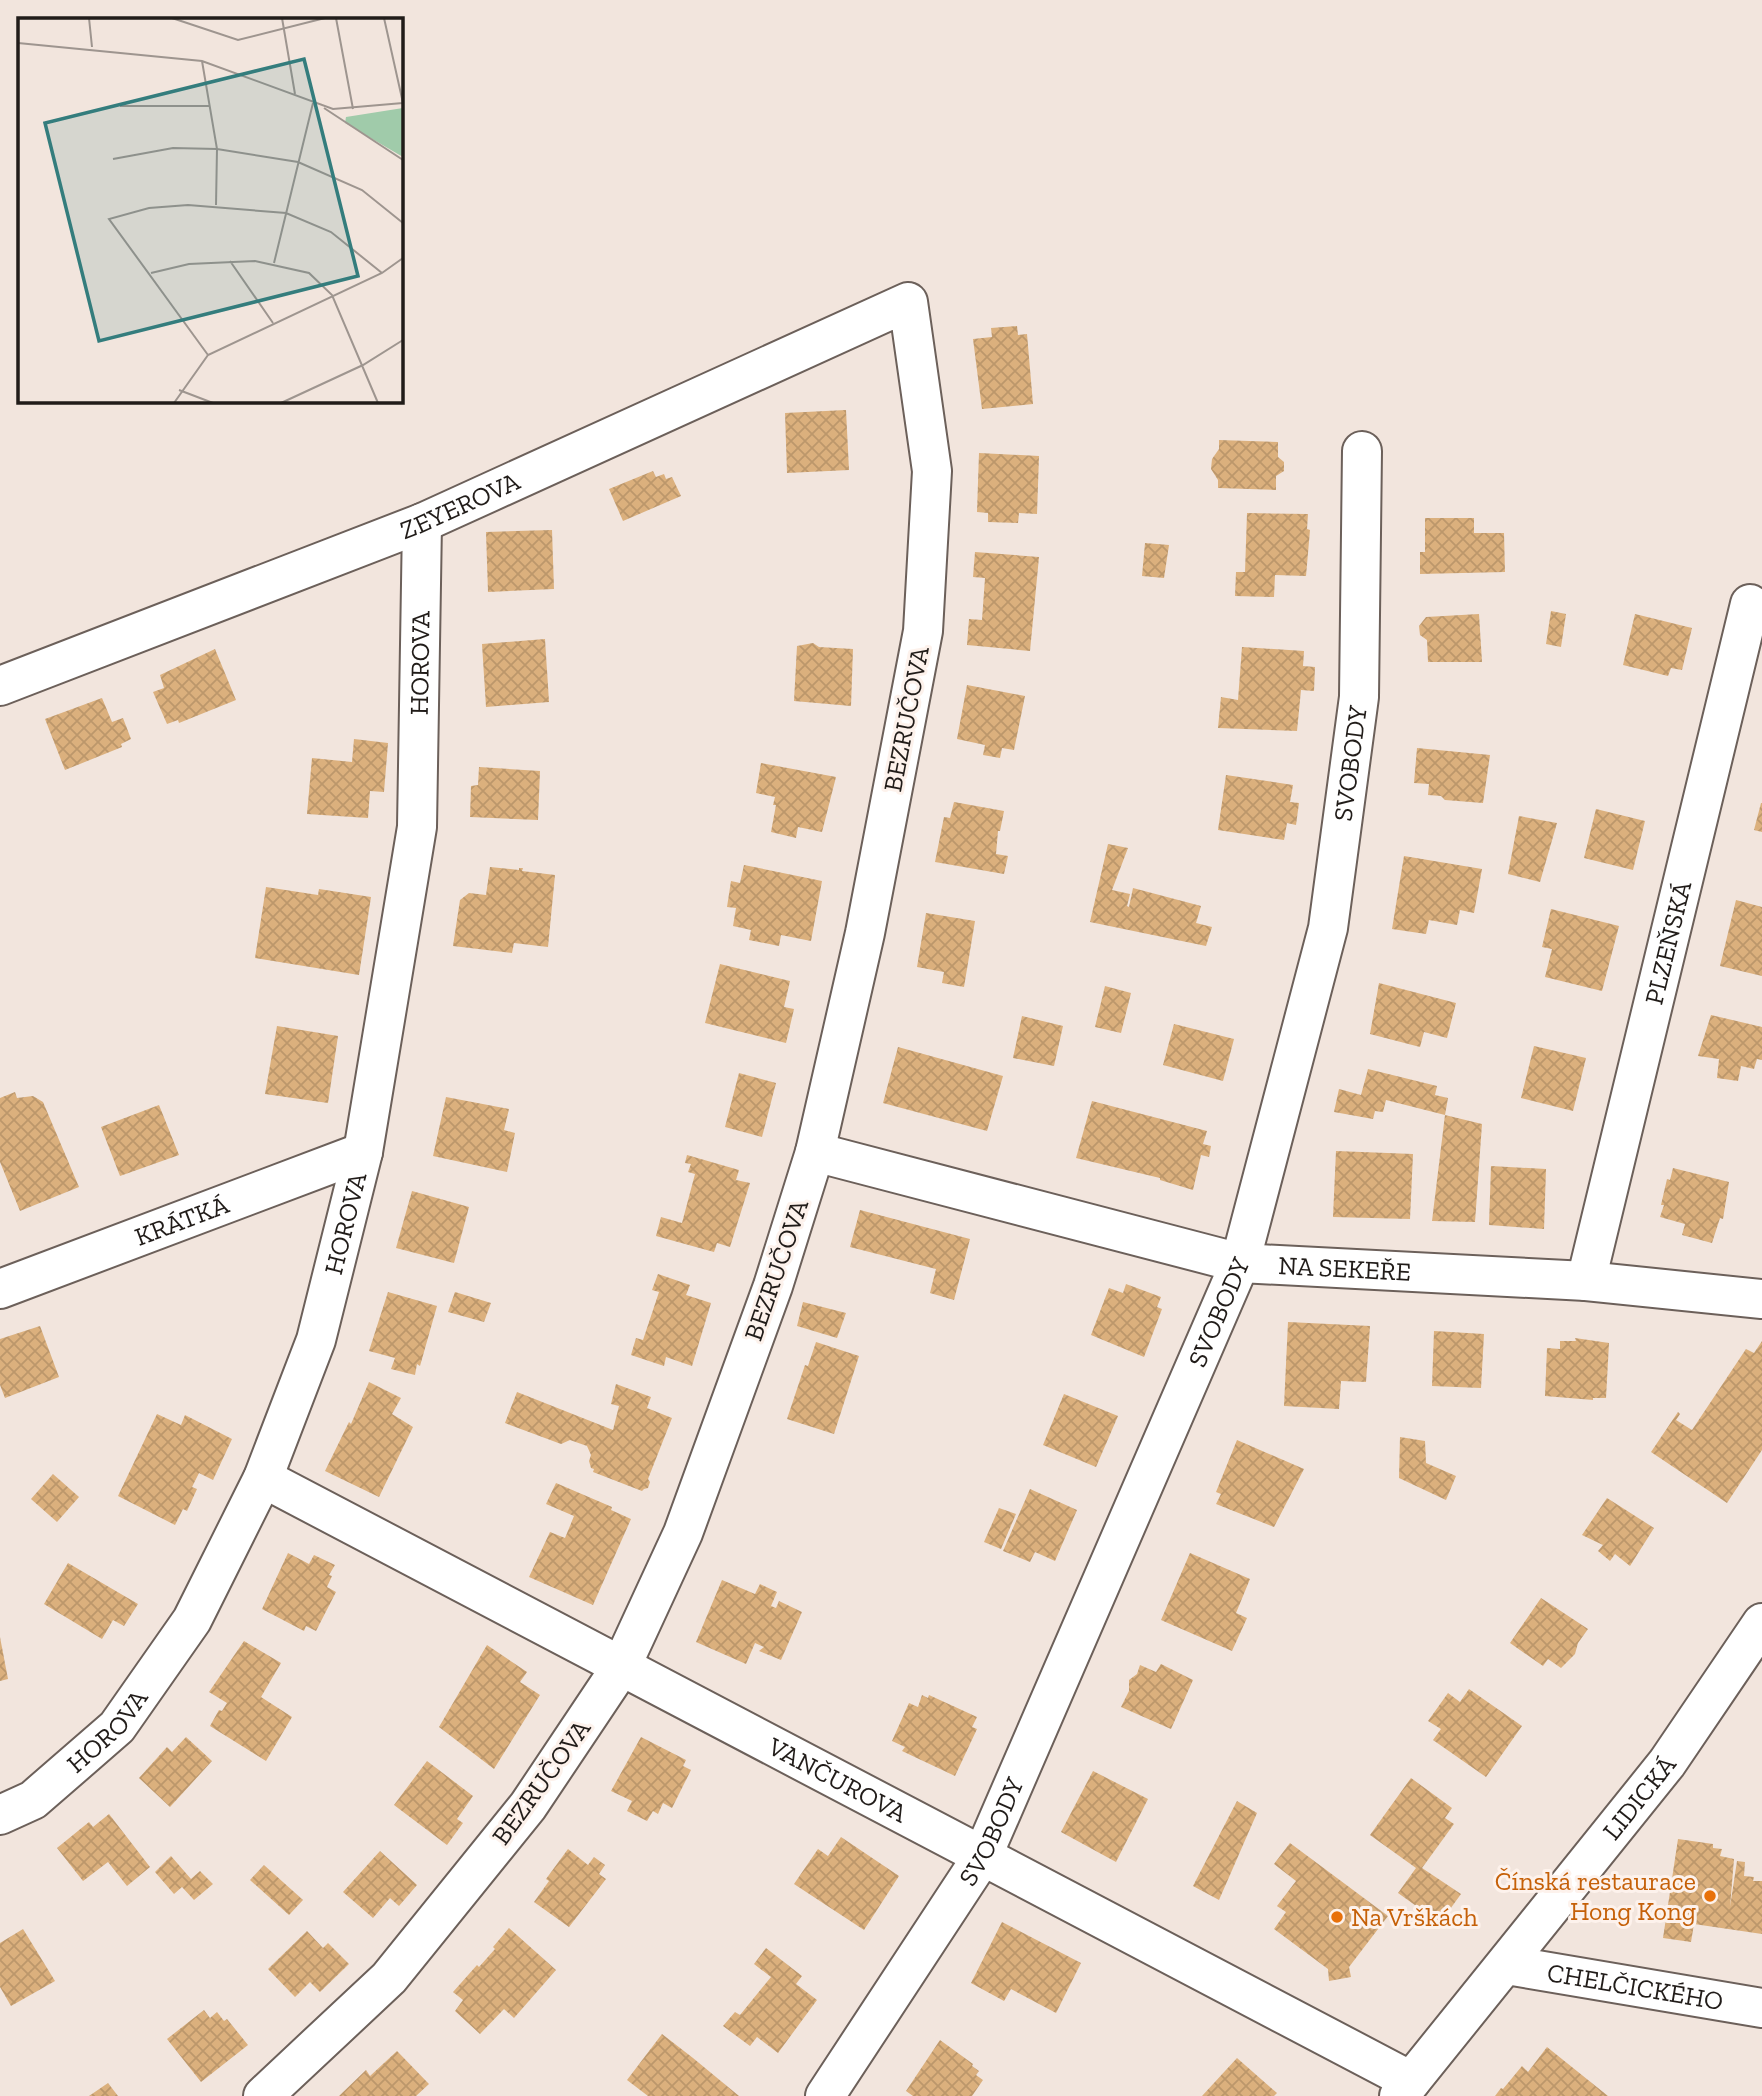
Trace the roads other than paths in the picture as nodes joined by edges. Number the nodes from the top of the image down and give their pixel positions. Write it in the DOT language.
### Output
graph roads {
  1 [pos="908,302"];
  2 [pos="1362,451"];
  3 [pos="422,523"];
  4 [pos="1750,604"];
  5 [pos="0,686"];
  6 [pos="363,1152"];
  7 [pos="815,1152"];
  8 [pos="1240,1263"];
  9 [pos="1586,1281"];
  10 [pos="0,1289"];
  11 [pos="1762,1299"];
  12 [pos="263,1478"];
  13 [pos="1762,1623"];
  14 [pos="621,1667"];
  15 [pos="0,1815"];
  16 [pos="982,1857"];
  17 [pos="1507,1965"];
  18 [pos="1762,2008"];
  19 [pos="1405,2088"];
  20 [pos="263,2096"];
  21 [pos="825,2096"];
  1 -- 3 [label="street, ZEYEROVA"];
  1 -- 7 [label="street, BEZRUČOVA"];
  2 -- 8 [label="street, SVOBODY"];
  3 -- 5 [label="street, ZEYEROVA"];
  3 -- 6 [label="street, HOROVA"];
  4 -- 9 [label="street, PLZEŇSKÁ"];
  6 -- 10 [label="street, KRÁTKÁ"];
  6 -- 12 [label="street, HOROVA"];
  7 -- 8 [label="street, NA SEKEŘE"];
  7 -- 14 [label="street, BEZRUČOVA"];
  8 -- 9 [label="street, NA SEKEŘE"];
  8 -- 16 [label="street, SVOBODY"];
  9 -- 11 [label="street, NA SEKEŘE"];
  12 -- 14 [label="street, VANČUROVA"];
  12 -- 15 [label="street, HOROVA"];
  13 -- 17 [label="street, LIDICKÁ"];
  14 -- 16 [label="street, VANČUROVA"];
  14 -- 20 [label="street, BEZRUČOVA"];
  16 -- 19 [label="street, VANČUROVA"];
  16 -- 21 [label="street, SVOBODY"];
  17 -- 18 [label="street, CHELČICKÉHO"];
  17 -- 19 [label="street, LIDICKÁ"];
}
